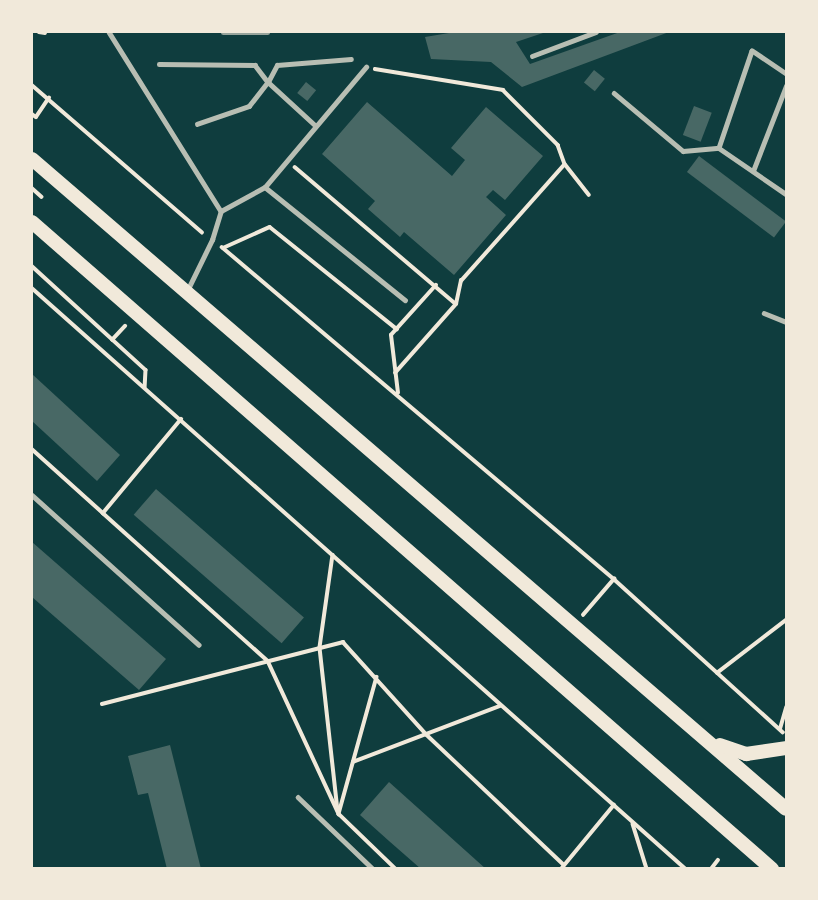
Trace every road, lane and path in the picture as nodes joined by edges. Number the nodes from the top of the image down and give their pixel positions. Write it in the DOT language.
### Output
graph roads {
  1 [pos="39,32"];
  2 [pos="109,32"];
  3 [pos="596,32"];
  4 [pos="45,33"];
  5 [pos="532,56"];
  6 [pos="351,59"];
  7 [pos="159,64"];
  8 [pos="366,67"];
  9 [pos="786,74"];
  10 [pos="268,82"];
  11 [pos="32,85"];
  12 [pos="786,86"];
  13 [pos="614,93"];
  14 [pos="49,98"];
  15 [pos="32,114"];
  16 [pos="197,124"];
  17 [pos="315,125"];
  18 [pos="719,148"];
  19 [pos="32,159"];
  20 [pos="287,161"];
  21 [pos="565,164"];
  22 [pos="753,171"];
  23 [pos="265,187"];
  24 [pos="32,188"];
  25 [pos="786,194"];
  26 [pos="589,195"];
  27 [pos="42,197"];
  28 [pos="221,211"];
  29 [pos="32,222"];
  30 [pos="212,240"];
  31 [pos="223,248"];
  32 [pos="32,265"];
  33 [pos="436,285"];
  34 [pos="32,288"];
  35 [pos="186,291"];
  36 [pos="405,300"];
  37 [pos="456,304"];
  38 [pos="764,313"];
  39 [pos="786,322"];
  40 [pos="397,329"];
  41 [pos="396,373"];
  42 [pos="145,387"];
  43 [pos="398,395"];
  44 [pos="181,419"];
  45 [pos="32,449"];
  46 [pos="32,495"];
  47 [pos="103,513"];
  48 [pos="332,555"];
  49 [pos="614,579"];
  50 [pos="786,620"];
  51 [pos="575,624"];
  52 [pos="199,645"];
  53 [pos="320,648"];
  54 [pos="268,661"];
  55 [pos="718,673"];
  56 [pos="377,677"];
  57 [pos="102,705"];
  58 [pos="500,706"];
  59 [pos="786,708"];
  60 [pos="426,734"];
  61 [pos="714,743"];
  62 [pos="786,748"];
  63 [pos="353,762"];
  64 [pos="298,797"];
  65 [pos="614,805"];
  66 [pos="786,809"];
  67 [pos="339,814"];
  68 [pos="632,822"];
  69 [pos="718,860"];
  70 [pos="563,867"];
  71 [pos="373,869"];
  72 [pos="396,869"];
  73 [pos="647,869"];
  74 [pos="686,869"];
  75 [pos="711,869"];
  76 [pos="772,869"];
  1 -- 4 [label="path"];
  2 -- 28 [label="lane"];
  3 -- 5 [label="lane"];
  6 -- 10 [label="lane"];
  7 -- 10 [label="lane"];
  8 -- 17 [label="lane"];
  8 -- 21 [label="path"];
  9 -- 18 [label="lane"];
  10 -- 16 [label="lane"];
  10 -- 17 [label="lane"];
  11 -- 14 [label="path"];
  12 -- 22 [label="lane"];
  13 -- 18 [label="lane"];
  14 -- 15 [label="path"];
  14 -- 30 [label="path"];
  17 -- 20 [label="lane"];
  18 -- 22 [label="lane"];
  19 -- 35 [label="main road"];
  20 -- 23 [label="lane"];
  20 -- 33 [label="path"];
  21 -- 26 [label="path"];
  21 -- 37 [label="path"];
  22 -- 25 [label="lane"];
  23 -- 28 [label="lane"];
  23 -- 36 [label="lane"];
  24 -- 27 [label="path"];
  28 -- 30 [label="lane"];
  29 -- 76 [label="main road"];
  30 -- 31 [label="path"];
  30 -- 35 [label="lane"];
  31 -- 40 [label="path"];
  31 -- 43 [label="path"];
  32 -- 42 [label="path"];
  33 -- 37 [label="path"];
  33 -- 40 [label="path"];
  34 -- 42 [label="path"];
  35 -- 51 [label="main road"];
  37 -- 41 [label="path"];
  38 -- 39 [label="lane"];
  40 -- 41 [label="path"];
  41 -- 43 [label="path"];
  42 -- 44 [label="path"];
  43 -- 49 [label="path"];
  44 -- 47 [label="path"];
  44 -- 48 [label="path"];
  45 -- 47 [label="path"];
  46 -- 52 [label="lane"];
  47 -- 54 [label="path"];
  48 -- 53 [label="path"];
  48 -- 58 [label="path"];
  49 -- 51 [label="path"];
  49 -- 55 [label="path"];
  50 -- 55 [label="path"];
  51 -- 61 [label="main road"];
  53 -- 54 [label="path"];
  53 -- 56 [label="path"];
  53 -- 67 [label="path"];
  54 -- 57 [label="path"];
  54 -- 67 [label="path"];
  55 -- 59 [label="path"];
  56 -- 60 [label="path"];
  56 -- 63 [label="path"];
  58 -- 60 [label="path"];
  58 -- 65 [label="path"];
  60 -- 63 [label="path"];
  60 -- 70 [label="path"];
  61 -- 62 [label="main road"];
  61 -- 66 [label="main road"];
  63 -- 67 [label="path"];
  64 -- 71 [label="lane"];
  65 -- 68 [label="path"];
  65 -- 70 [label="path"];
  67 -- 72 [label="path"];
  68 -- 73 [label="path"];
  68 -- 74 [label="path"];
  69 -- 75 [label="path"];
}
